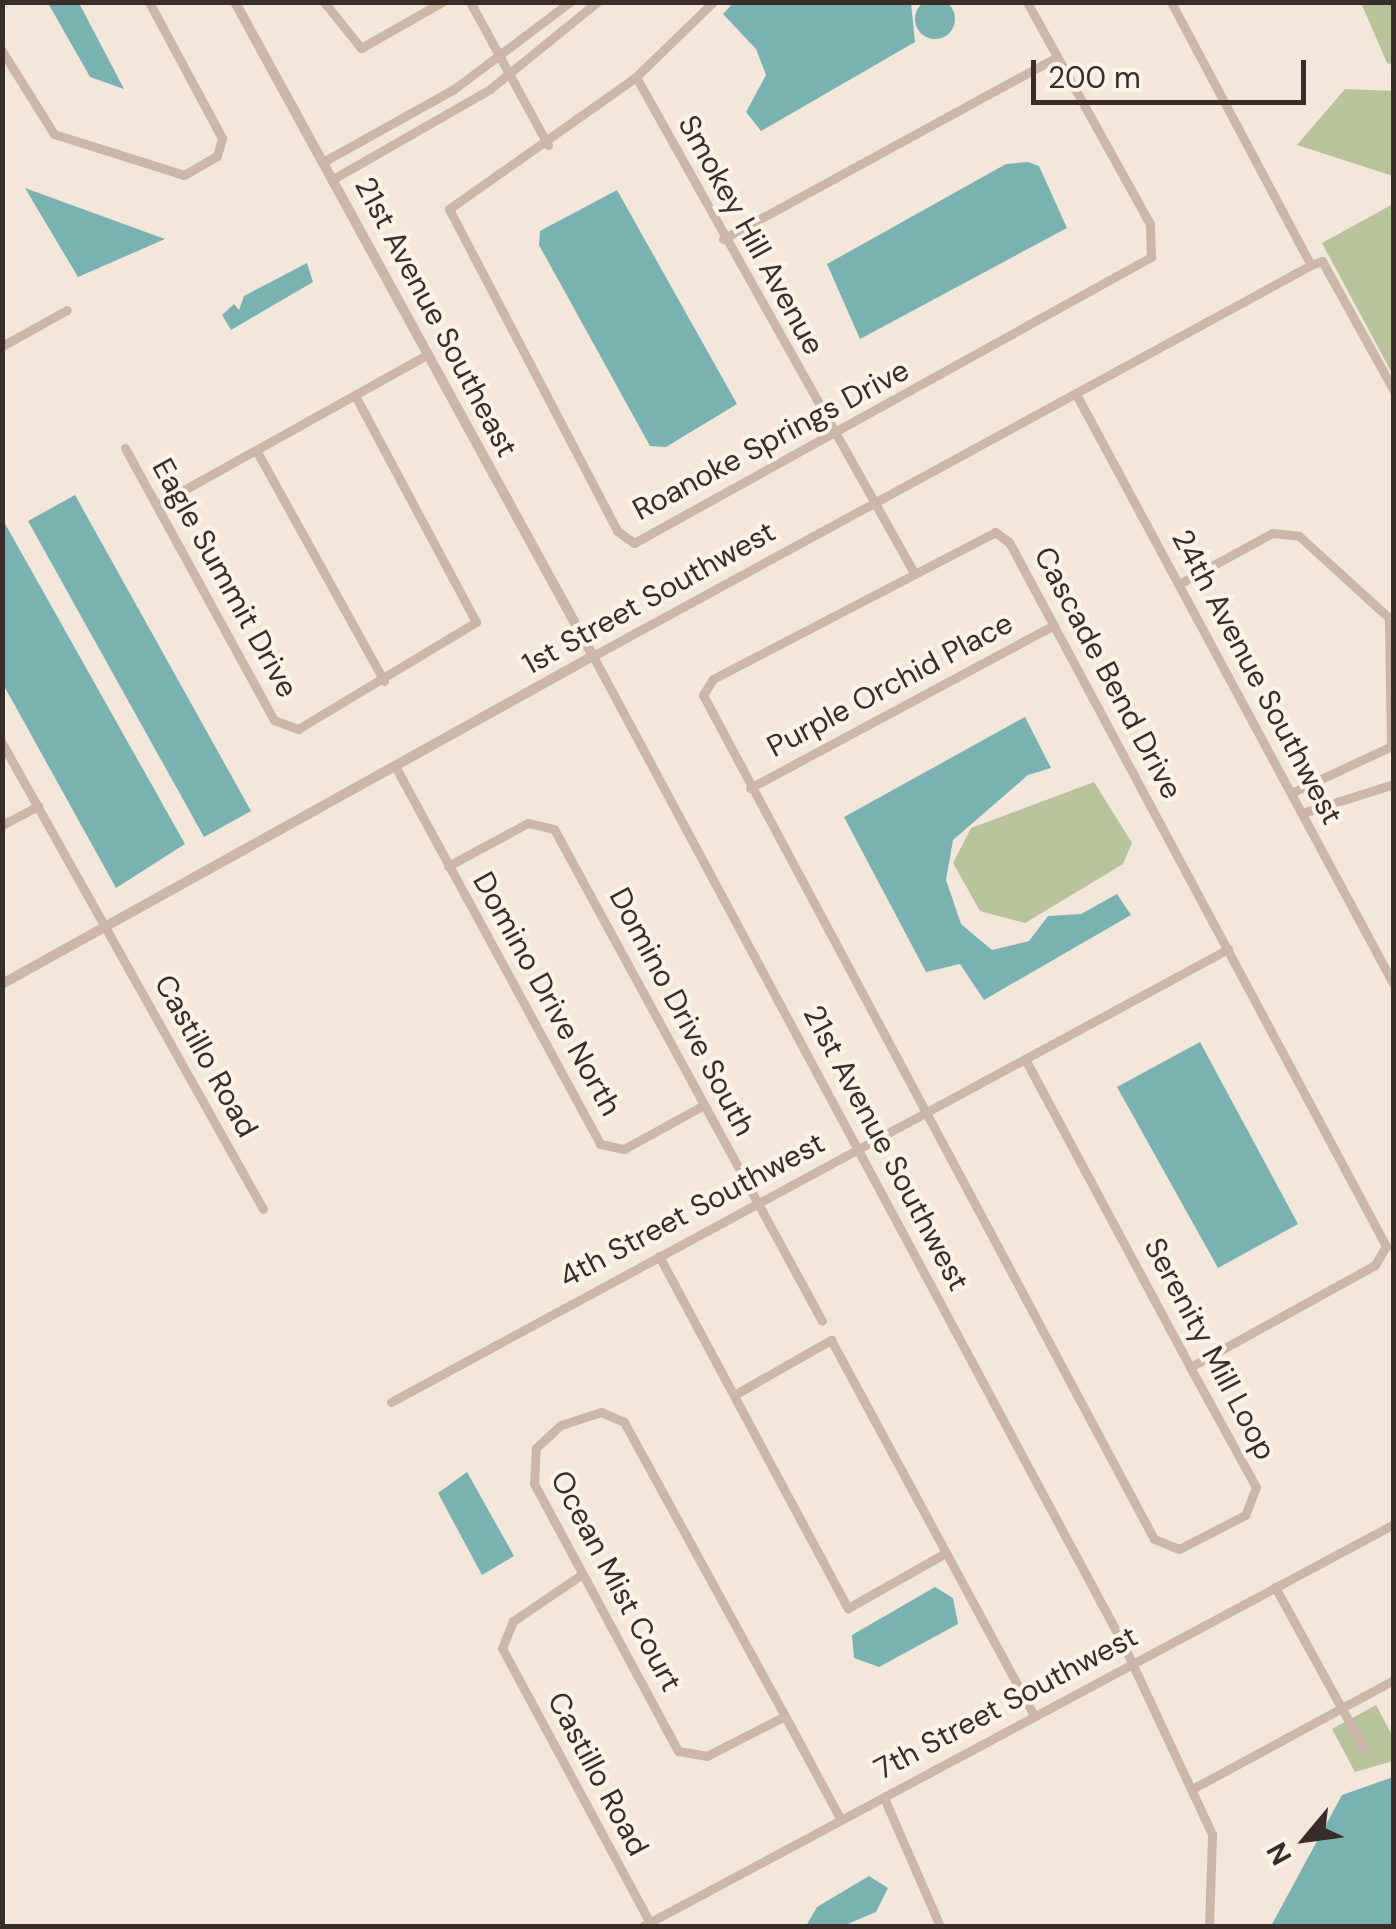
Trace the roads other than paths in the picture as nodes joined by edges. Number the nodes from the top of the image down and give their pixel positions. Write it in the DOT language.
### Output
graph roads {
  1 [pos="148,2"];
  2 [pos="235,2"];
  3 [pos="324,2"];
  4 [pos="442,2"];
  5 [pos="470,2"];
  6 [pos="570,2"];
  7 [pos="597,2"];
  8 [pos="713,2"];
  9 [pos="1027,2"];
  10 [pos="1171,2"];
  11 [pos="2,51"];
  12 [pos="1057,57"];
  13 [pos="502,58"];
  14 [pos="510,74"];
  15 [pos="636,77"];
  16 [pos="548,145"];
  17 [pos="324,162"];
  18 [pos="333,179"];
  19 [pos="723,239"];
  20 [pos="1311,265"];
  21 [pos="67,310"];
  22 [pos="2,346"];
  23 [pos="428,354"];
  24 [pos="1394,391"];
  25 [pos="355,394"];
  26 [pos="1076,394"];
  27 [pos="834,436"];
  28 [pos="125,448"];
  29 [pos="256,450"];
  30 [pos="156,505"];
  31 [pos="872,505"];
  32 [pos="913,571"];
  33 [pos="1179,584"];
  34 [pos="1054,625"];
  35 [pos="593,656"];
  36 [pos="384,681"];
  37 [pos="2,743"];
  38 [pos="1392,745"];
  39 [pos="395,766"];
  40 [pos="1394,784"];
  41 [pos="750,788"];
  42 [pos="1291,794"];
  43 [pos="38,806"];
  44 [pos="1302,813"];
  45 [pos="2,826"];
  46 [pos="448,866"];
  47 [pos="105,927"];
  48 [pos="1228,949"];
  49 [pos="2,984"];
  50 [pos="1394,984"];
  51 [pos="1024,1059"];
  52 [pos="704,1106"];
  53 [pos="925,1113"];
  54 [pos="858,1148"];
  55 [pos="756,1202"];
  56 [pos="263,1209"];
  57 [pos="659,1256"];
  58 [pos="822,1321"];
  59 [pos="1190,1367"];
  60 [pos="734,1395"];
  61 [pos="391,1402"];
  62 [pos="1394,1524"];
  63 [pos="944,1554"];
  64 [pos="581,1575"];
  65 [pos="1275,1587"];
  66 [pos="1130,1665"];
  67 [pos="1394,1680"];
  68 [pos="1341,1708"];
  69 [pos="785,1716"];
  70 [pos="1034,1716"];
  71 [pos="1366,1752"];
  72 [pos="1192,1788"];
  73 [pos="884,1798"];
  74 [pos="841,1820"];
  75 [pos="646,1925"];
  76 [pos="940,1926"];
  77 [pos="1209,1926"];
  1 -- 11 [label="street"];
  2 -- 17 [label="street, 21st Avenue Southeast"];
  3 -- 4 [label="street"];
  5 -- 13 [label="street"];
  6 -- 13 [label="street"];
  7 -- 14 [label="street"];
  8 -- 15 [label="street, Roanoke Springs Drive"];
  9 -- 12 [label="street, Roanoke Springs Drive"];
  10 -- 20 [label="street"];
  12 -- 19 [label="street"];
  12 -- 27 [label="street, Roanoke Springs Drive"];
  13 -- 14 [label="street"];
  13 -- 17 [label="street"];
  14 -- 16 [label="street"];
  14 -- 18 [label="street"];
  15 -- 16 [label="street, Roanoke Springs Drive"];
  15 -- 19 [label="street, Smokey Hill Avenue"];
  16 -- 27 [label="street, Roanoke Springs Drive"];
  17 -- 18 [label="street, 21st Avenue Southeast"];
  18 -- 23 [label="street, 21st Avenue Southeast"];
  19 -- 27 [label="street, Smokey Hill Avenue"];
  20 -- 24 [label="street, 1st Street Southwest"];
  20 -- 26 [label="street, 1st Street Southwest"];
  21 -- 22 [label="street"];
  23 -- 25 [label="street"];
  23 -- 35 [label="street, 21st Avenue Southeast"];
  25 -- 29 [label="street"];
  25 -- 36 [label="street, Eagle Summit Drive"];
  26 -- 31 [label="street, 1st Street Southwest"];
  26 -- 33 [label="street, 24th Avenue Southwest"];
  27 -- 31 [label="street, Smokey Hill Avenue"];
  28 -- 30 [label="street, Eagle Summit Drive"];
  29 -- 30 [label="street"];
  29 -- 36 [label="street"];
  30 -- 36 [label="street, Eagle Summit Drive"];
  31 -- 32 [label="street, Smokey Hill Avenue"];
  31 -- 35 [label="street, 1st Street Southwest"];
  32 -- 34 [label="street, Cascade Bend Drive"];
  32 -- 41 [label="street, Cascade Bend Drive"];
  33 -- 38 [label="street"];
  33 -- 42 [label="street, 24th Avenue Southwest"];
  34 -- 41 [label="street, Purple Orchid Place"];
  34 -- 48 [label="street, Cascade Bend Drive"];
  35 -- 39 [label="street, 1st Street Southwest"];
  35 -- 54 [label="street, 21st Avenue Southwest"];
  37 -- 43 [label="street, Castillo Road"];
  38 -- 42 [label="street"];
  39 -- 46 [label="street, Domino Drive North"];
  39 -- 47 [label="street, 1st Street Southwest"];
  40 -- 44 [label="street"];
  41 -- 53 [label="street, Cascade Bend Drive"];
  42 -- 44 [label="street, 24th Avenue Southwest"];
  43 -- 45 [label="street"];
  43 -- 47 [label="street, Castillo Road"];
  44 -- 50 [label="street, 24th Avenue Southwest"];
  46 -- 52 [label="street, Domino Drive North"];
  46 -- 52 [label="street, Domino Drive South"];
  47 -- 49 [label="street, 1st Street Southwest"];
  47 -- 56 [label="street, Castillo Road"];
  48 -- 51 [label="street, 4th Street Southwest"];
  48 -- 59 [label="street, Cascade Bend Drive"];
  51 -- 53 [label="street, 4th Street Southwest"];
  51 -- 59 [label="street, Serenity Mill Loop"];
  52 -- 55 [label="street, Domino Drive South"];
  53 -- 54 [label="street, 4th Street Southwest"];
  53 -- 59 [label="street, Serenity Mill Loop"];
  54 -- 55 [label="street, 4th Street Southwest"];
  54 -- 66 [label="street, 21st Avenue Southwest"];
  55 -- 57 [label="street, 4th Street Southwest"];
  55 -- 58 [label="street, Domino Drive South"];
  57 -- 60 [label="street"];
  57 -- 61 [label="street, 4th Street Southwest"];
  60 -- 63 [label="street"];
  60 -- 63 [label="street"];
  62 -- 65 [label="street, 7th Street Southwest"];
  63 -- 70 [label="street"];
  64 -- 69 [label="street, Ocean Mist Court"];
  64 -- 69 [label="street, Ocean Mist Court"];
  64 -- 75 [label="street, Castillo Road"];
  65 -- 66 [label="street, 7th Street Southwest"];
  65 -- 68 [label="street"];
  66 -- 70 [label="street, 7th Street Southwest"];
  66 -- 72 [label="street, 21st Avenue Southwest"];
  67 -- 68 [label="street"];
  68 -- 71 [label="street"];
  68 -- 72 [label="street"];
  69 -- 74 [label="street, Ocean Mist Court"];
  70 -- 73 [label="street, 7th Street Southwest"];
  72 -- 77 [label="street, 21st Avenue Southwest"];
  73 -- 74 [label="street, 7th Street Southwest"];
  73 -- 76 [label="street"];
  74 -- 75 [label="street, 7th Street Southwest"];
}
